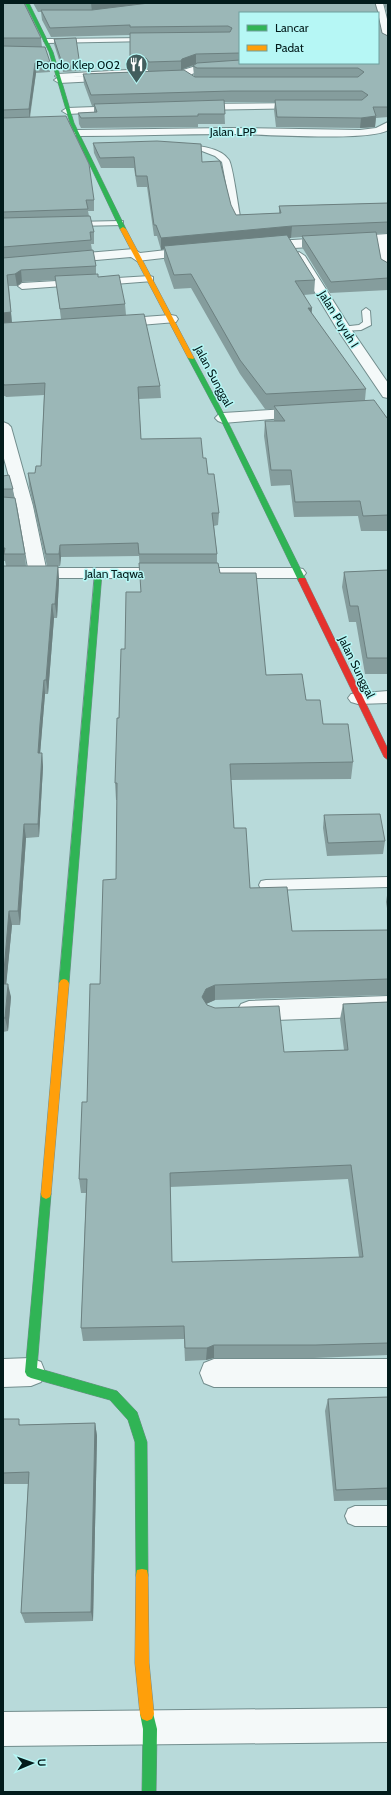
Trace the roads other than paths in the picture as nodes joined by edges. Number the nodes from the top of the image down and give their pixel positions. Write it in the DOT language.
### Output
graph roads {
  1 [pos="378,3"];
  2 [pos="26,5"];
  3 [pos="385,18"];
  4 [pos="152,40"];
  5 [pos="47,41"];
  6 [pos="388,42"];
  7 [pos="37,52"];
  8 [pos="51,52"];
  9 [pos="260,64"];
  10 [pos="146,71"];
  11 [pos="59,78"];
  12 [pos="316,106"];
  13 [pos="185,107"];
  14 [pos="138,108"];
  15 [pos="67,111"];
  16 [pos="57,124"];
  17 [pos="388,125"];
  18 [pos="75,128"];
  19 [pos="176,148"];
  20 [pos="85,150"];
  21 [pos="97,150"];
  22 [pos="236,216"];
  23 [pos="120,223"];
  24 [pos="66,224"];
  25 [pos="384,238"];
  26 [pos="291,243"];
  27 [pos="246,247"];
  28 [pos="208,250"];
  29 [pos="136,255"];
  30 [pos="3,264"];
  31 [pos="388,270"];
  32 [pos="150,279"];
  33 [pos="22,286"];
  34 [pos="366,311"];
  35 [pos="171,319"];
  36 [pos="102,324"];
  37 [pos="344,329"];
  38 [pos="388,394"];
  39 [pos="317,412"];
  40 [pos="223,418"];
  41 [pos="3,430"];
  42 [pos="3,573"];
  43 [pos="38,573"];
  44 [pos="98,573"];
  45 [pos="297,573"];
  46 [pos="388,697"];
  47 [pos="358,698"];
  48 [pos="388,757"];
  49 [pos="388,882"];
  50 [pos="266,885"];
  51 [pos="388,1006"];
  52 [pos="231,1011"];
  53 [pos="31,1372"];
  54 [pos="3,1373"];
  55 [pos="214,1373"];
  56 [pos="388,1373"];
  57 [pos="355,1516"];
  58 [pos="388,1516"];
  59 [pos="388,1725"];
  60 [pos="150,1729"];
  61 [pos="3,1730"];
  62 [pos="149,1792"];
  1 -- 3 [label="street"];
  2 -- 5 [label="main road, Jalan Sunggal"];
  3 -- 6 [label="street"];
  4 -- 5 [label="lane"];
  5 -- 8 [label="main road, Jalan Sunggal"];
  7 -- 8 [label="street"];
  8 -- 11 [label="main road, Jalan Sunggal"];
  9 -- 11 [label="street"];
  10 -- 11 [label="lane"];
  11 -- 15 [label="main road, Jalan Sunggal"];
  12 -- 13 [label="street"];
  14 -- 15 [label="street"];
  15 -- 18 [label="main road, Jalan Sunggal"];
  16 -- 18 [label="street, Jalan LPP"];
  17 -- 18 [label="street, Jalan LPP"];
  18 -- 20 [label="main road, Jalan Sunggal"];
  19 -- 22 [label="lane"];
  20 -- 21 [label="lane"];
  20 -- 23 [label="main road, Jalan Sunggal"];
  23 -- 24 [label="lane"];
  23 -- 29 [label="main road, Jalan Sunggal"];
  25 -- 26 [label="street"];
  25 -- 31 [label="street"];
  26 -- 27 [label="street"];
  26 -- 37 [label="street, Jalan Puyuh I"];
  28 -- 29 [label="street"];
  29 -- 30 [label="street"];
  29 -- 32 [label="main road, Jalan Sunggal"];
  32 -- 33 [label="lane"];
  32 -- 35 [label="main road, Jalan Sunggal"];
  34 -- 37 [label="lane"];
  35 -- 36 [label="street"];
  35 -- 40 [label="main road, Jalan Sunggal"];
  37 -- 38 [label="street, Jalan Puyuh I"];
  39 -- 40 [label="street"];
  40 -- 45 [label="main road, Jalan Sunggal"];
  41 -- 43 [label="street"];
  42 -- 43 [label="street, Jalan Taqwa"];
  43 -- 44 [label="street, Jalan Taqwa"];
  44 -- 45 [label="street, Jalan Taqwa"];
  44 -- 53 [label="main road"];
  45 -- 47 [label="main road, Jalan Sunggal"];
  46 -- 47 [label="street"];
  47 -- 48 [label="main road, Jalan Sunggal"];
  49 -- 50 [label="lane"];
  51 -- 52 [label="street"];
  53 -- 54 [label="street"];
  53 -- 60 [label="main road"];
  55 -- 56 [label="street"];
  57 -- 58 [label="lane"];
  59 -- 60 [label="street"];
  60 -- 61 [label="street"];
  60 -- 62 [label="main road"];
}
